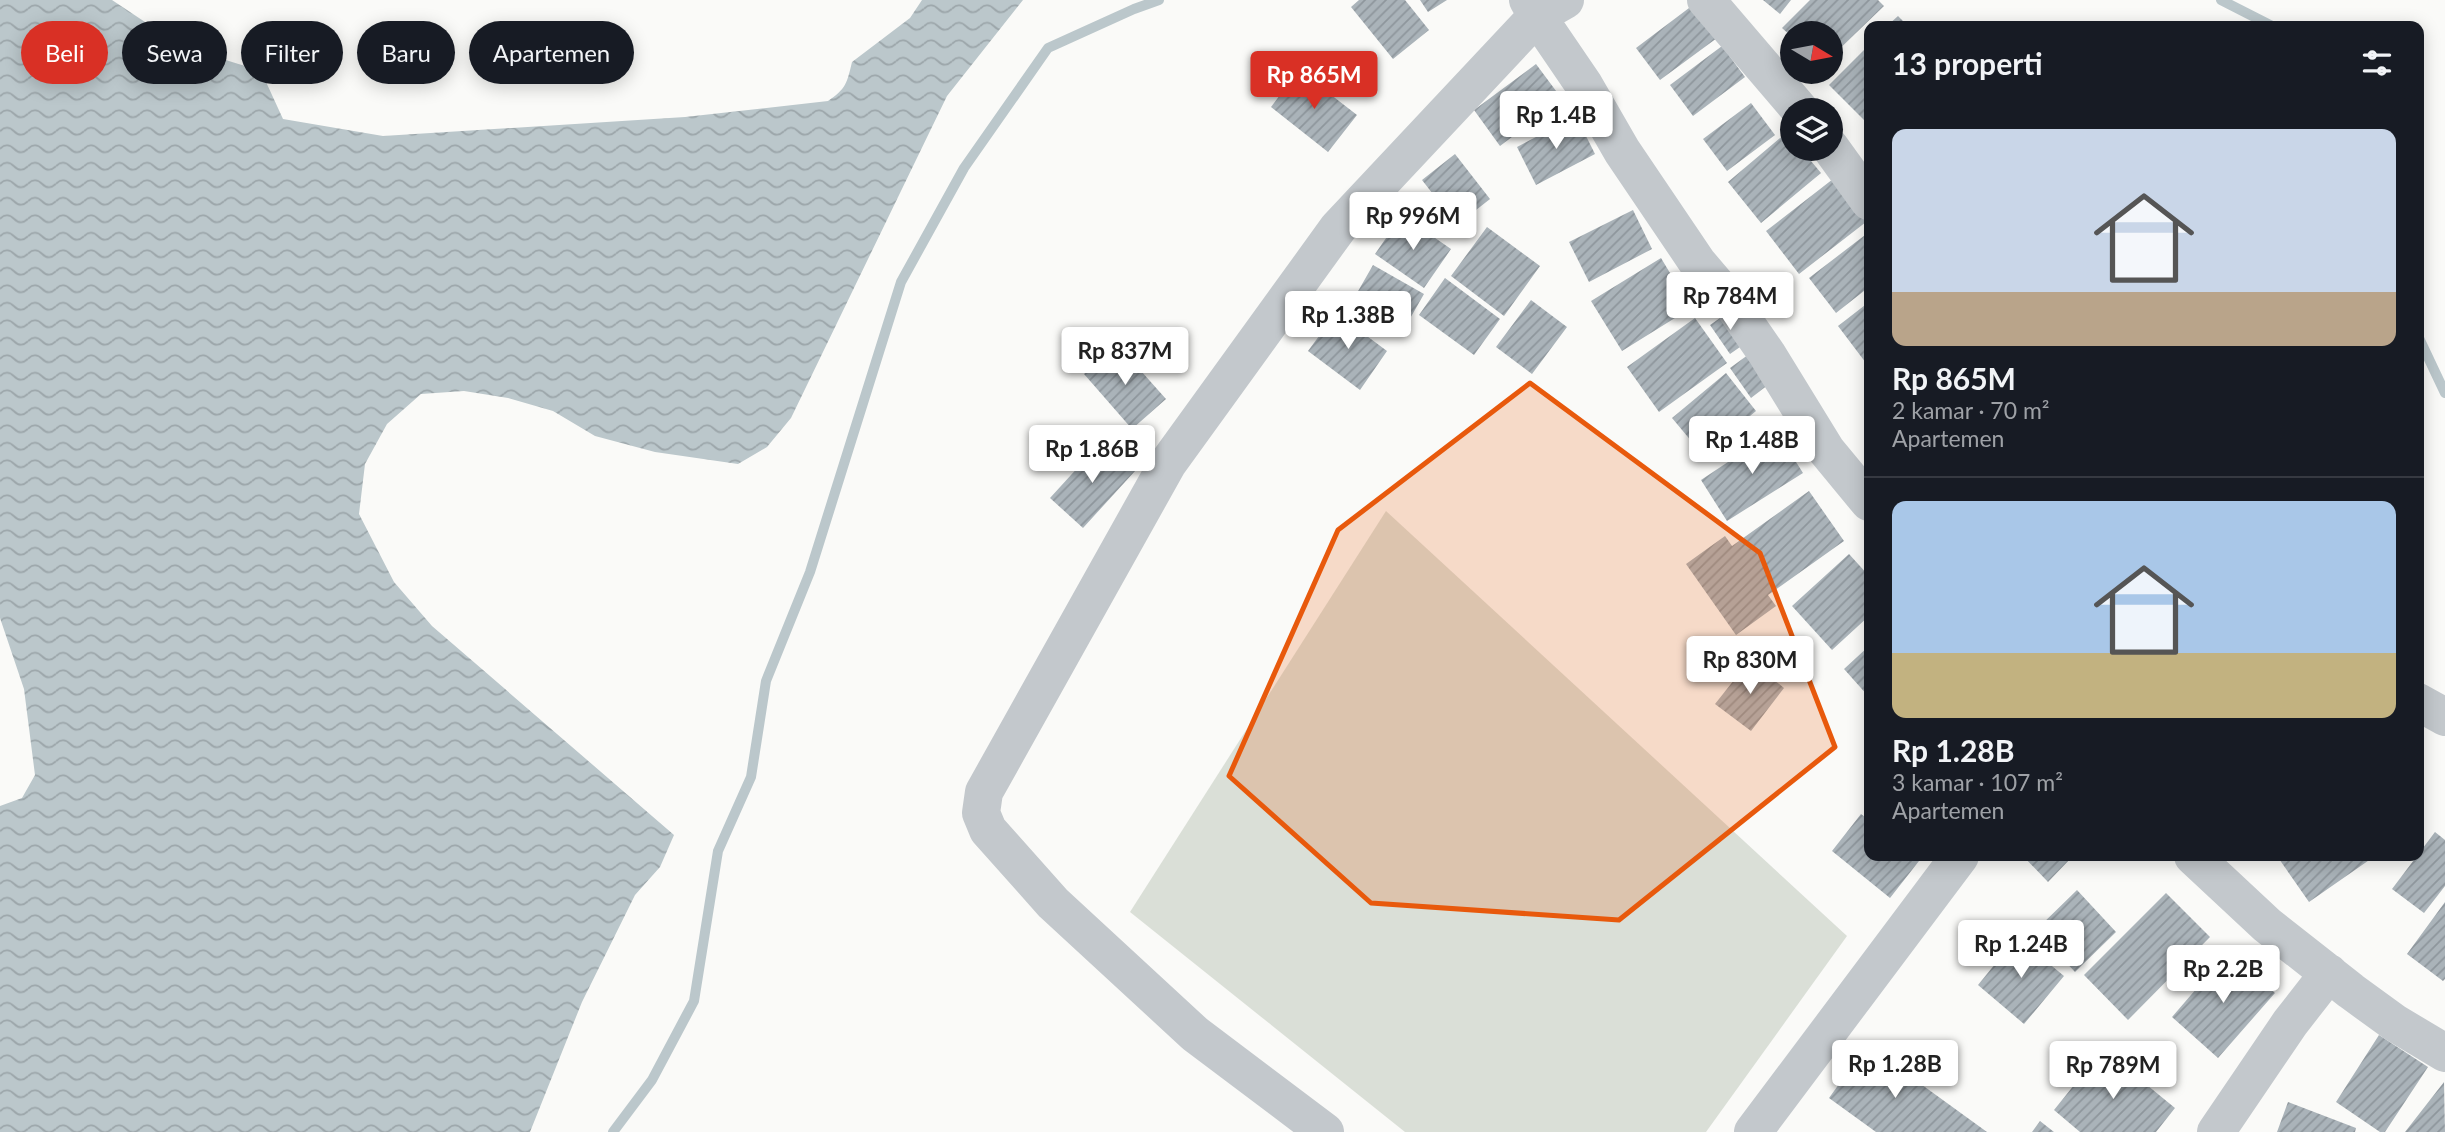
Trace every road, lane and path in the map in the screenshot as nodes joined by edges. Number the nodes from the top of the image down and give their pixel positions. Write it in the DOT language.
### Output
graph roads {
  1 [pos="1706,0"];
  2 [pos="1543,5"];
  3 [pos="1790,98"];
  4 [pos="1840,161"];
  5 [pos="1864,194"];
  6 [pos="1864,496"];
  7 [pos="2424,705"];
  8 [pos="2445,717"];
  9 [pos="1956,861"];
  10 [pos="2198,861"];
  11 [pos="2329,973"];
  12 [pos="2445,1053"];
  13 [pos="1325,1132"];
  14 [pos="1753,1132"];
  15 [pos="2216,1132"];
  1 -- 3 [label="street"];
  2 -- 6 [label="street"];
  2 -- 13 [label="street"];
  4 -- 5 [label="street"];
  7 -- 8 [label="street"];
  9 -- 14 [label="street"];
  10 -- 11 [label="street"];
  11 -- 12 [label="street"];
  11 -- 15 [label="street"];
}
